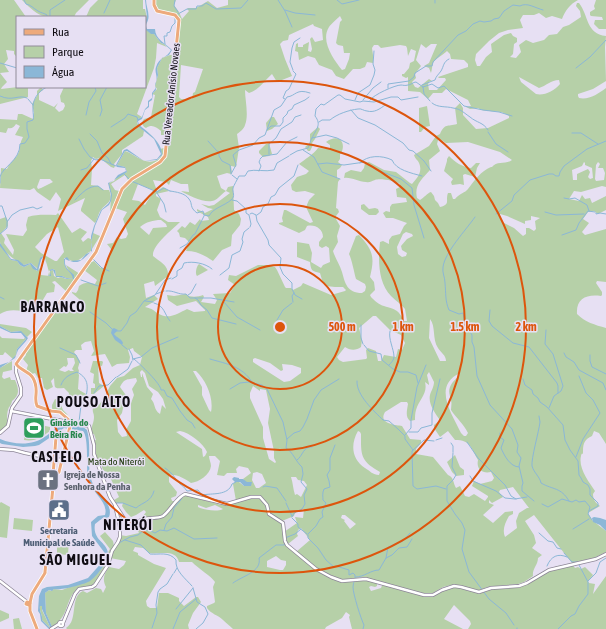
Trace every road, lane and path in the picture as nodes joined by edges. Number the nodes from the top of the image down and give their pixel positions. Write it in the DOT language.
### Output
graph roads {
  1 [pos="154,0"];
  2 [pos="16,364"];
  3 [pos="11,411"];
  4 [pos="70,426"];
  5 [pos="0,433"];
  6 [pos="67,437"];
  7 [pos="0,449"];
  8 [pos="54,458"];
  9 [pos="61,460"];
  10 [pos="54,476"];
  11 [pos="115,505"];
  12 [pos="606,554"];
  13 [pos="0,581"];
  14 [pos="28,603"];
  15 [pos="54,628"];
  16 [pos="36,629"];
  1 -- 2 [label="main road, Rua Vereador Anísio Novaes"];
  2 -- 3 [label="main road"];
  2 -- 4 [label="main road"];
  3 -- 4 [label="main road"];
  3 -- 5 [label="main road"];
  4 -- 6 [label="main road"];
  4 -- 11 [label="main road"];
  6 -- 8 [label="main road"];
  6 -- 9 [label="main road"];
  7 -- 8 [label="main road"];
  8 -- 9 [label="main road"];
  8 -- 10 [label="main road"];
  9 -- 10 [label="main road"];
  10 -- 14 [label="main road"];
  11 -- 12 [label="main road"];
  11 -- 15 [label="main road"];
  13 -- 14 [label="main road"];
  14 -- 16 [label="main road"];
}
